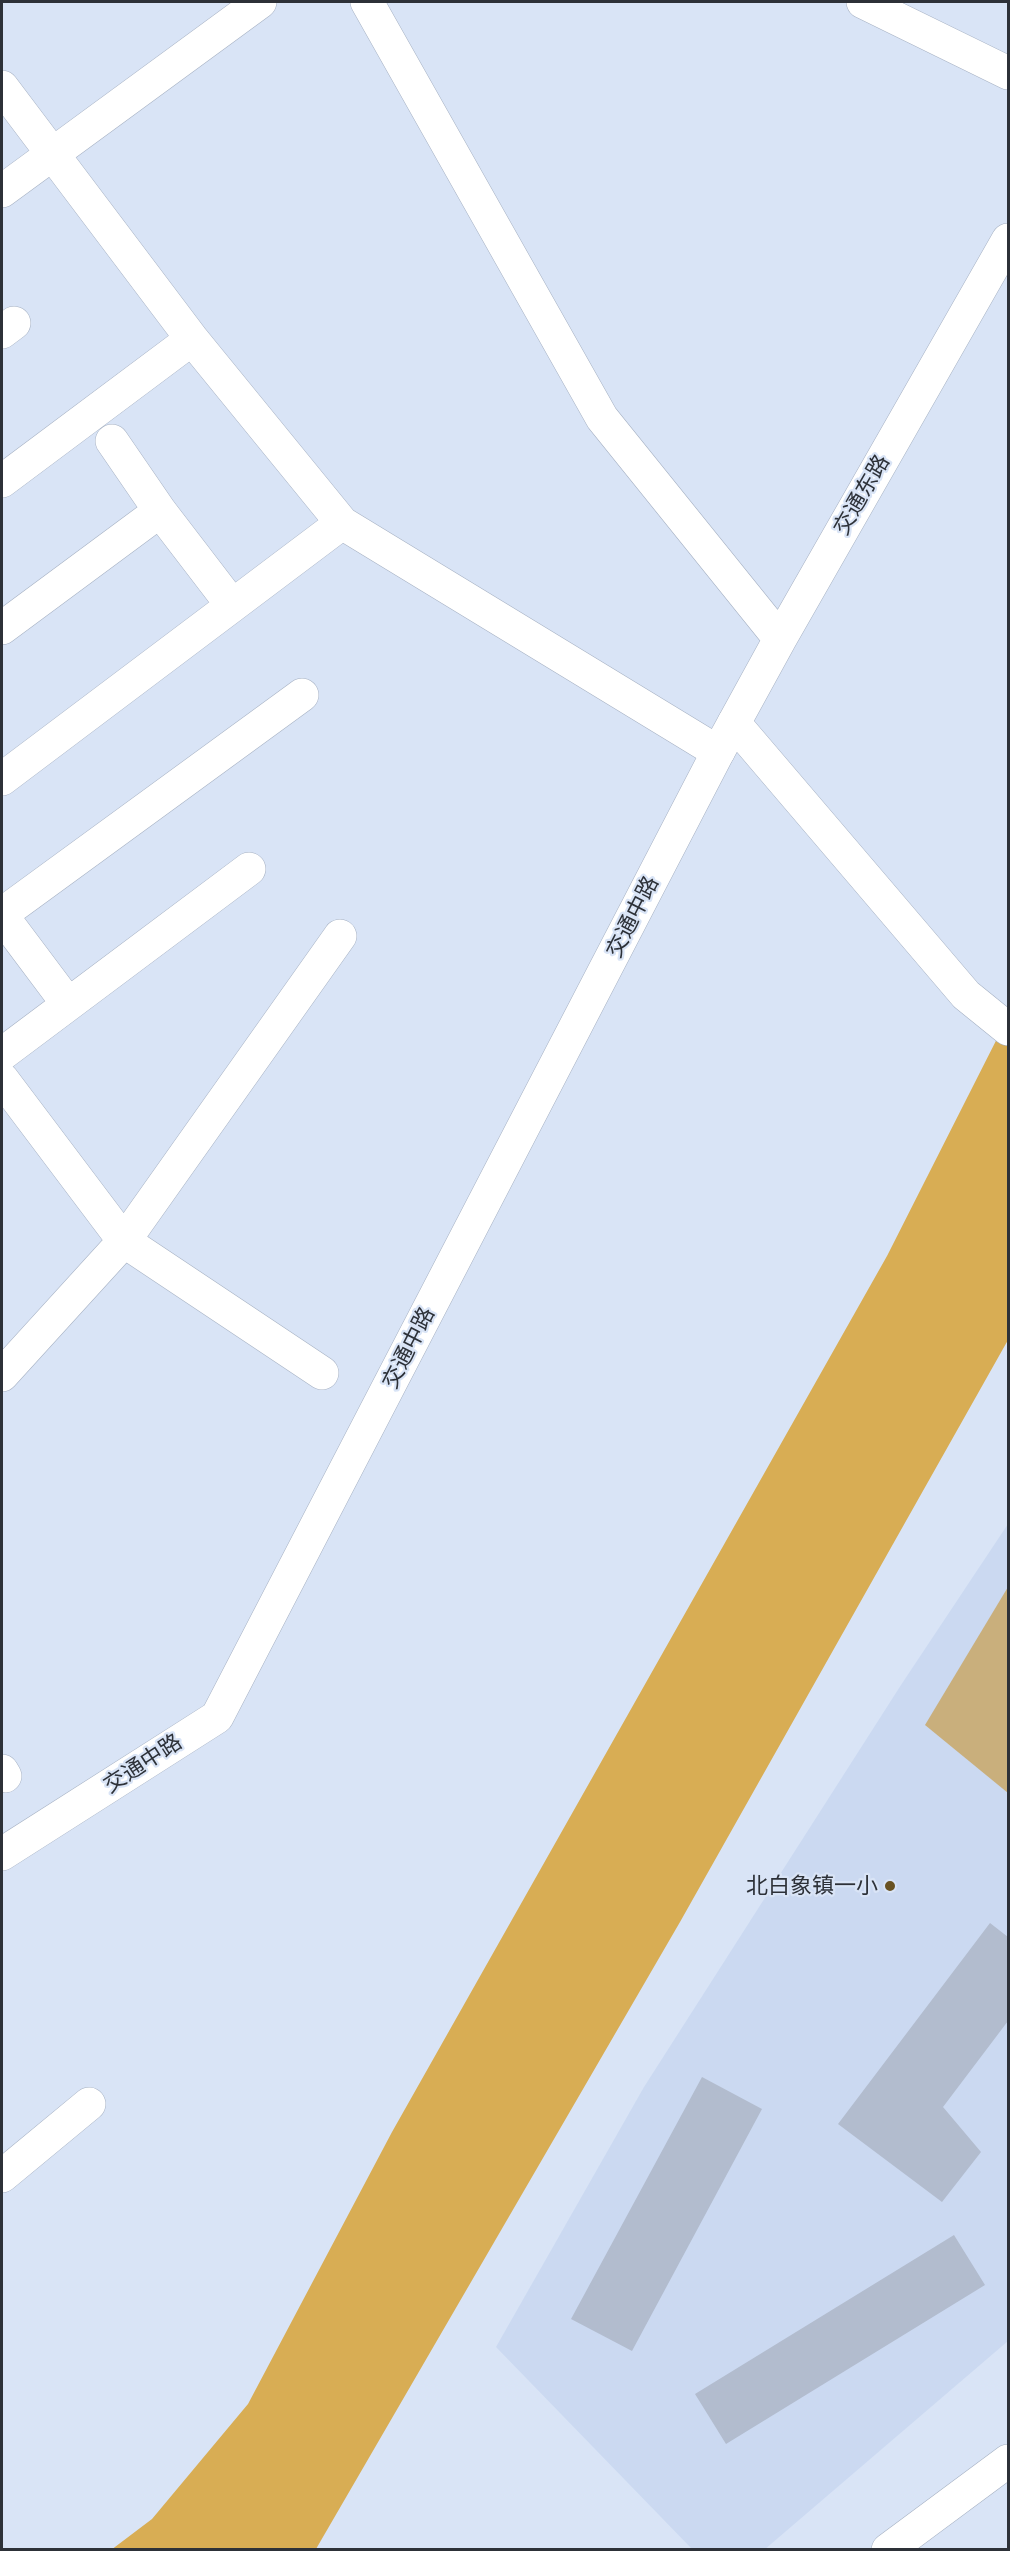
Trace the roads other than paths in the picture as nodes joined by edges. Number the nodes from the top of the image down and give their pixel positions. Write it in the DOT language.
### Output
graph roads {
  1 [pos="260,2"];
  2 [pos="367,2"];
  3 [pos="863,2"];
  4 [pos="1008,73"];
  5 [pos="2,87"];
  6 [pos="51,154"];
  7 [pos="2,191"];
  8 [pos="1008,240"];
  9 [pos="192,339"];
  10 [pos="112,441"];
  11 [pos="2,482"];
  12 [pos="160,511"];
  13 [pos="342,523"];
  14 [pos="232,605"];
  15 [pos="2,628"];
  16 [pos="780,639"];
  17 [pos="302,695"];
  18 [pos="734,723"];
  19 [pos="718,752"];
  20 [pos="2,779"];
  21 [pos="249,869"];
  22 [pos="2,915"];
  23 [pos="340,936"];
  24 [pos="68,1004"];
  25 [pos="1008,1029"];
  26 [pos="2,1054"];
  27 [pos="2,1079"];
  28 [pos="124,1241"];
  29 [pos="322,1373"];
  30 [pos="2,1375"];
  31 [pos="2,1854"];
  32 [pos="89,2103"];
  33 [pos="2,2176"];
  34 [pos="1008,2461"];
  35 [pos="888,2550"];
  1 -- 6 [label="street"];
  2 -- 16 [label="street"];
  3 -- 4 [label="street"];
  5 -- 6 [label="street"];
  6 -- 7 [label="street"];
  6 -- 9 [label="street"];
  8 -- 16 [label="street, 交通东路"];
  9 -- 11 [label="street"];
  9 -- 13 [label="street"];
  10 -- 12 [label="street"];
  12 -- 14 [label="street"];
  12 -- 15 [label="street"];
  13 -- 14 [label="street"];
  13 -- 19 [label="street"];
  14 -- 20 [label="street"];
  16 -- 18 [label="street, 交通东路"];
  17 -- 22 [label="street"];
  18 -- 19 [label="street, 交通东路"];
  18 -- 25 [label="street"];
  19 -- 31 [label="street, 交通中路"];
  21 -- 24 [label="street"];
  22 -- 24 [label="street"];
  23 -- 28 [label="street"];
  24 -- 26 [label="street"];
  27 -- 28 [label="street"];
  28 -- 29 [label="street"];
  28 -- 30 [label="street"];
  32 -- 33 [label="street"];
  34 -- 35 [label="street"];
}
